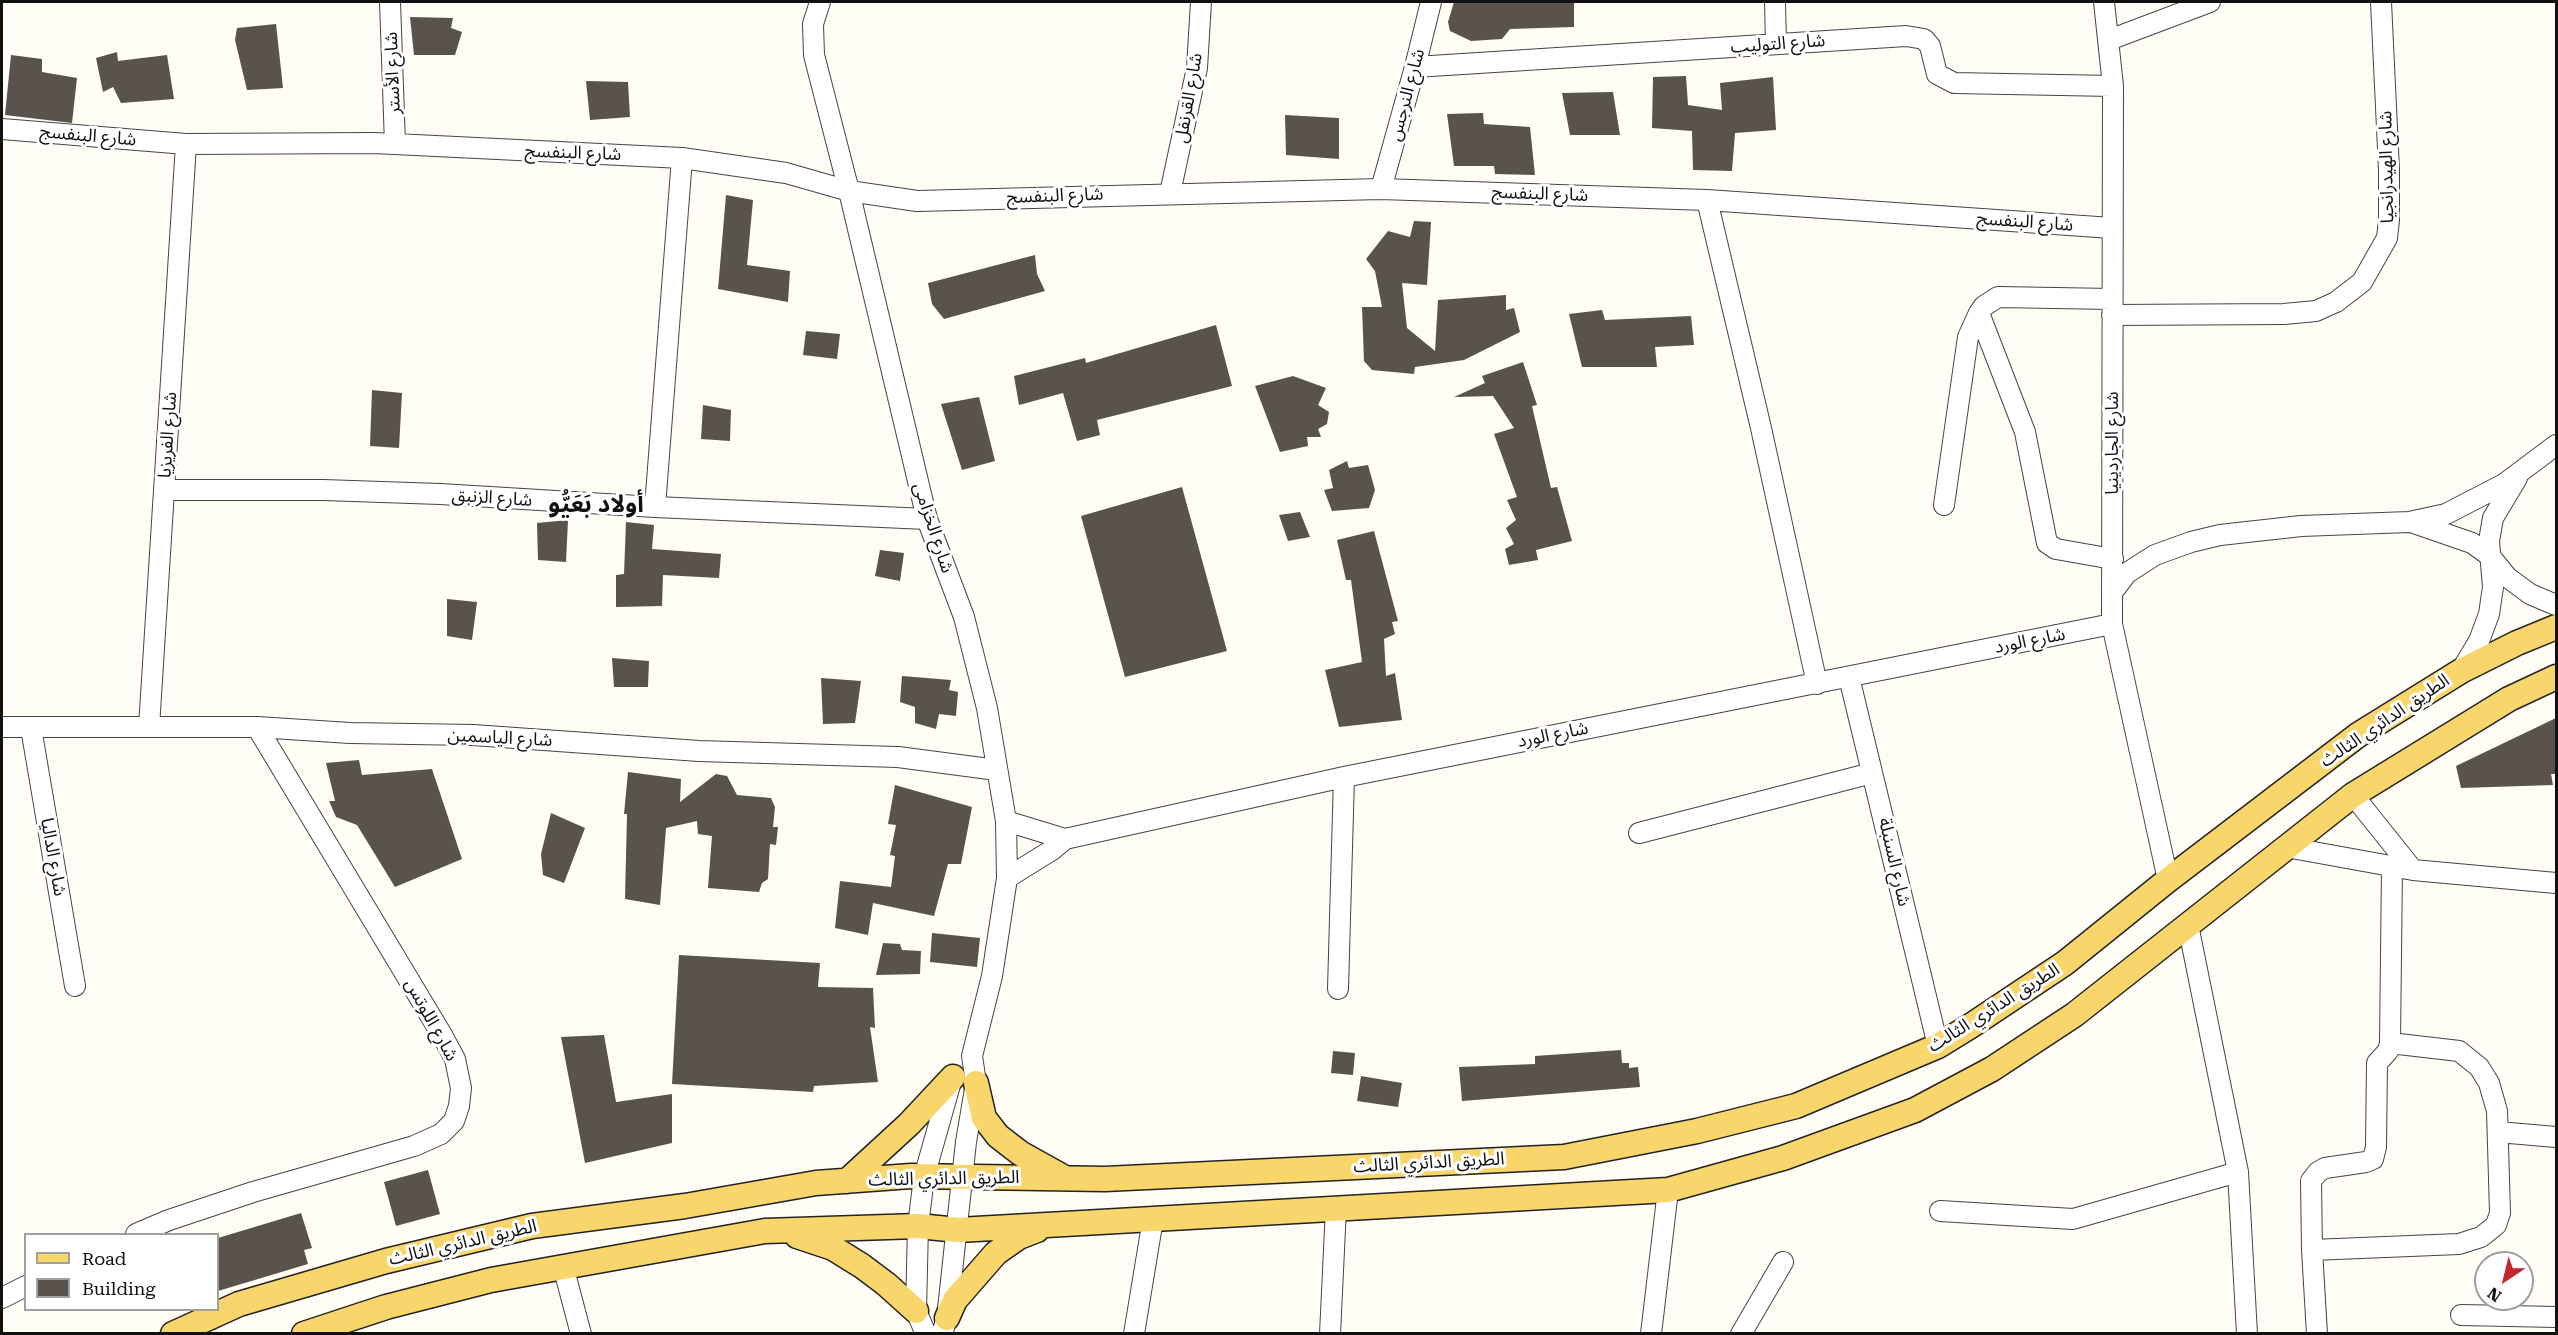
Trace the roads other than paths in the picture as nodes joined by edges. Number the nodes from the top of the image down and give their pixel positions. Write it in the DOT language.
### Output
graph roads {
  1 [pos="390,2"];
  2 [pos="820,2"];
  3 [pos="1201,2"];
  4 [pos="1431,2"];
  5 [pos="1775,2"];
  6 [pos="2104,2"];
  7 [pos="2210,2"];
  8 [pos="2381,2"];
  9 [pos="2109,40"];
  10 [pos="1776,44"];
  11 [pos="1415,67"];
  12 [pos="2113,86"];
  13 [pos="2,129"];
  14 [pos="186,144"];
  15 [pos="395,144"];
  16 [pos="682,158"];
  17 [pos="1381,189"];
  18 [pos="849,191"];
  19 [pos="1170,193"];
  20 [pos="1707,200"];
  21 [pos="2112,228"];
  22 [pos="2112,307"];
  23 [pos="1979,313"];
  24 [pos="2556,445"];
  25 [pos="2522,471"];
  26 [pos="165,490"];
  27 [pos="1944,505"];
  28 [pos="656,507"];
  29 [pos="927,519"];
  30 [pos="2409,522"];
  31 [pos="2490,556"];
  32 [pos="2113,559"];
  33 [pos="2114,590"];
  34 [pos="2556,605"];
  35 [pos="2112,624"];
  36 [pos="2556,627"];
  37 [pos="2461,670"];
  38 [pos="1849,677"];
  39 [pos="2556,677"];
  40 [pos="1817,684"];
  41 [pos="2,727"];
  42 [pos="149,727"];
  43 [pos="257,727"];
  44 [pos="32,728"];
  45 [pos="997,770"];
  46 [pos="1872,773"];
  47 [pos="1344,777"];
  48 [pos="2352,795"];
  49 [pos="1006,821"];
  50 [pos="1639,833"];
  51 [pos="1065,839"];
  52 [pos="2286,847"];
  53 [pos="2392,866"];
  54 [pos="2413,870"];
  55 [pos="1007,878"];
  56 [pos="2168,880"];
  57 [pos="2556,883"];
  58 [pos="2188,925"];
  59 [pos="75,986"];
  60 [pos="1338,989"];
  61 [pos="2390,1043"];
  62 [pos="1938,1046"];
  63 [pos="964,1080"];
  64 [pos="2498,1132"];
  65 [pos="2556,1137"];
  66 [pos="2238,1172"];
  67 [pos="924,1177"];
  68 [pos="963,1178"];
  69 [pos="1065,1178"];
  70 [pos="847,1181"];
  71 [pos="1668,1190"];
  72 [pos="1336,1208"];
  73 [pos="1940,1210"];
  74 [pos="1153,1219"];
  75 [pos="1058,1225"];
  76 [pos="918,1227"];
  77 [pos="958,1230"];
  78 [pos="765,1231"];
  79 [pos="138,1233"];
  80 [pos="2312,1250"];
  81 [pos="1784,1262"];
  82 [pos="563,1266"];
  83 [pos="24,1287"];
  84 [pos="2,1298"];
  85 [pos="916,1311"];
  86 [pos="2461,1314"];
  87 [pos="2556,1317"];
  88 [pos="944,1326"];
  89 [pos="173,1334"];
  90 [pos="304,1334"];
  91 [pos="581,1334"];
  92 [pos="926,1334"];
  93 [pos="1134,1334"];
  94 [pos="1330,1334"];
  95 [pos="1651,1334"];
  96 [pos="1741,1334"];
  97 [pos="2247,1334"];
  98 [pos="2317,1334"];
  1 -- 15 [label="street, شارع الأستر"];
  2 -- 18 [label="street, شارع الخزامى"];
  3 -- 19 [label="street, شارع القرنفل"];
  4 -- 11 [label="street, شارع النرجس"];
  5 -- 10 [label="street"];
  6 -- 9 [label="street, شارع الجاردينيا"];
  7 -- 9 [label="street"];
  8 -- 22 [label="street, شارع الهيدرانجيا"];
  9 -- 12 [label="street, شارع الجاردينيا"];
  10 -- 11 [label="street, شارع التوليب"];
  10 -- 12 [label="street, شارع التوليب"];
  11 -- 17 [label="street, شارع النرجس"];
  12 -- 21 [label="street, شارع الجاردينيا"];
  13 -- 14 [label="street, شارع البنفسج"];
  14 -- 15 [label="street, شارع البنفسج"];
  14 -- 26 [label="street, شارع الفريزيا"];
  15 -- 16 [label="street, شارع البنفسج"];
  16 -- 18 [label="street, شارع البنفسج"];
  16 -- 28 [label="street"];
  17 -- 19 [label="street, شارع البنفسج"];
  17 -- 20 [label="street, شارع البنفسج"];
  18 -- 19 [label="street, شارع البنفسج"];
  18 -- 29 [label="street, شارع الخزامى"];
  20 -- 21 [label="street, شارع البنفسج"];
  20 -- 40 [label="street"];
  21 -- 22 [label="street, شارع الجاردينيا"];
  22 -- 23 [label="street, شارع الهيدرانجيا"];
  22 -- 32 [label="street, شارع الجاردينيا"];
  23 -- 27 [label="street"];
  23 -- 32 [label="street"];
  24 -- 25 [label="street"];
  25 -- 30 [label="street"];
  25 -- 31 [label="street"];
  26 -- 28 [label="street, شارع الزنبق"];
  26 -- 42 [label="street, شارع الفريزيا"];
  28 -- 29 [label="street, شارع الزنبق"];
  29 -- 45 [label="street, شارع الخزامى"];
  30 -- 31 [label="street"];
  30 -- 33 [label="street"];
  31 -- 34 [label="street"];
  31 -- 37 [label="street"];
  32 -- 33 [label="street, شارع الجاردينيا"];
  33 -- 35 [label="street, شارع الجاردينيا"];
  35 -- 38 [label="street, شارع الورد"];
  35 -- 56 [label="street, شارع الجاردينيا"];
  36 -- 37 [label="main road, الطريق الدائري الثالث"];
  37 -- 56 [label="main road, الطريق الدائري الثالث"];
  38 -- 40 [label="street, شارع الورد"];
  38 -- 46 [label="street, شارع السنبلة"];
  39 -- 48 [label="main road"];
  40 -- 47 [label="street, شارع الورد"];
  41 -- 44 [label="street, شارع الياسمين"];
  42 -- 43 [label="street, شارع الياسمين"];
  42 -- 44 [label="street, شارع الياسمين"];
  43 -- 45 [label="street, شارع الياسمين"];
  43 -- 79 [label="street, شارع اللوتس"];
  44 -- 59 [label="street, شارع الداليا"];
  45 -- 49 [label="street, شارع الخزامى"];
  46 -- 50 [label="street"];
  46 -- 62 [label="street, شارع السنبلة"];
  47 -- 51 [label="street, شارع الورد"];
  47 -- 60 [label="street"];
  48 -- 52 [label="main road"];
  48 -- 54 [label="street"];
  49 -- 51 [label="street"];
  49 -- 55 [label="street, شارع الخزامى"];
  51 -- 55 [label="street, شارع الورد"];
  52 -- 53 [label="street"];
  52 -- 58 [label="main road"];
  53 -- 54 [label="street"];
  53 -- 61 [label="street"];
  54 -- 57 [label="street"];
  55 -- 63 [label="street, شارع الخزامى"];
  56 -- 62 [label="main road, الطريق الدائري الثالث"];
  58 -- 66 [label="street"];
  58 -- 71 [label="main road"];
  61 -- 64 [label="street"];
  61 -- 80 [label="street"];
  62 -- 69 [label="main road, الطريق الدائري الثالث"];
  63 -- 67 [label="street"];
  63 -- 68 [label="street"];
  63 -- 69 [label="main road"];
  63 -- 70 [label="main road"];
  64 -- 65 [label="street"];
  64 -- 80 [label="street"];
  66 -- 73 [label="street"];
  66 -- 97 [label="street"];
  67 -- 68 [label="main road, الطريق الدائري الثالث"];
  67 -- 70 [label="main road, الطريق الدائري الثالث"];
  67 -- 76 [label="street"];
  68 -- 69 [label="main road, الطريق الدائري الثالث"];
  68 -- 77 [label="street"];
  70 -- 89 [label="main road, الطريق الدائري الثالث"];
  71 -- 72 [label="main road"];
  71 -- 95 [label="street"];
  72 -- 74 [label="main road"];
  72 -- 94 [label="street"];
  74 -- 75 [label="main road"];
  74 -- 93 [label="street"];
  75 -- 77 [label="main road"];
  75 -- 88 [label="main road"];
  76 -- 77 [label="main road"];
  76 -- 78 [label="main road"];
  76 -- 85 [label="street"];
  77 -- 88 [label="street"];
  78 -- 82 [label="main road"];
  78 -- 85 [label="main road"];
  80 -- 98 [label="street"];
  81 -- 96 [label="street"];
  82 -- 90 [label="main road"];
  82 -- 91 [label="street"];
  83 -- 84 [label="street"];
  85 -- 92 [label="street"];
  86 -- 87 [label="street"];
}
